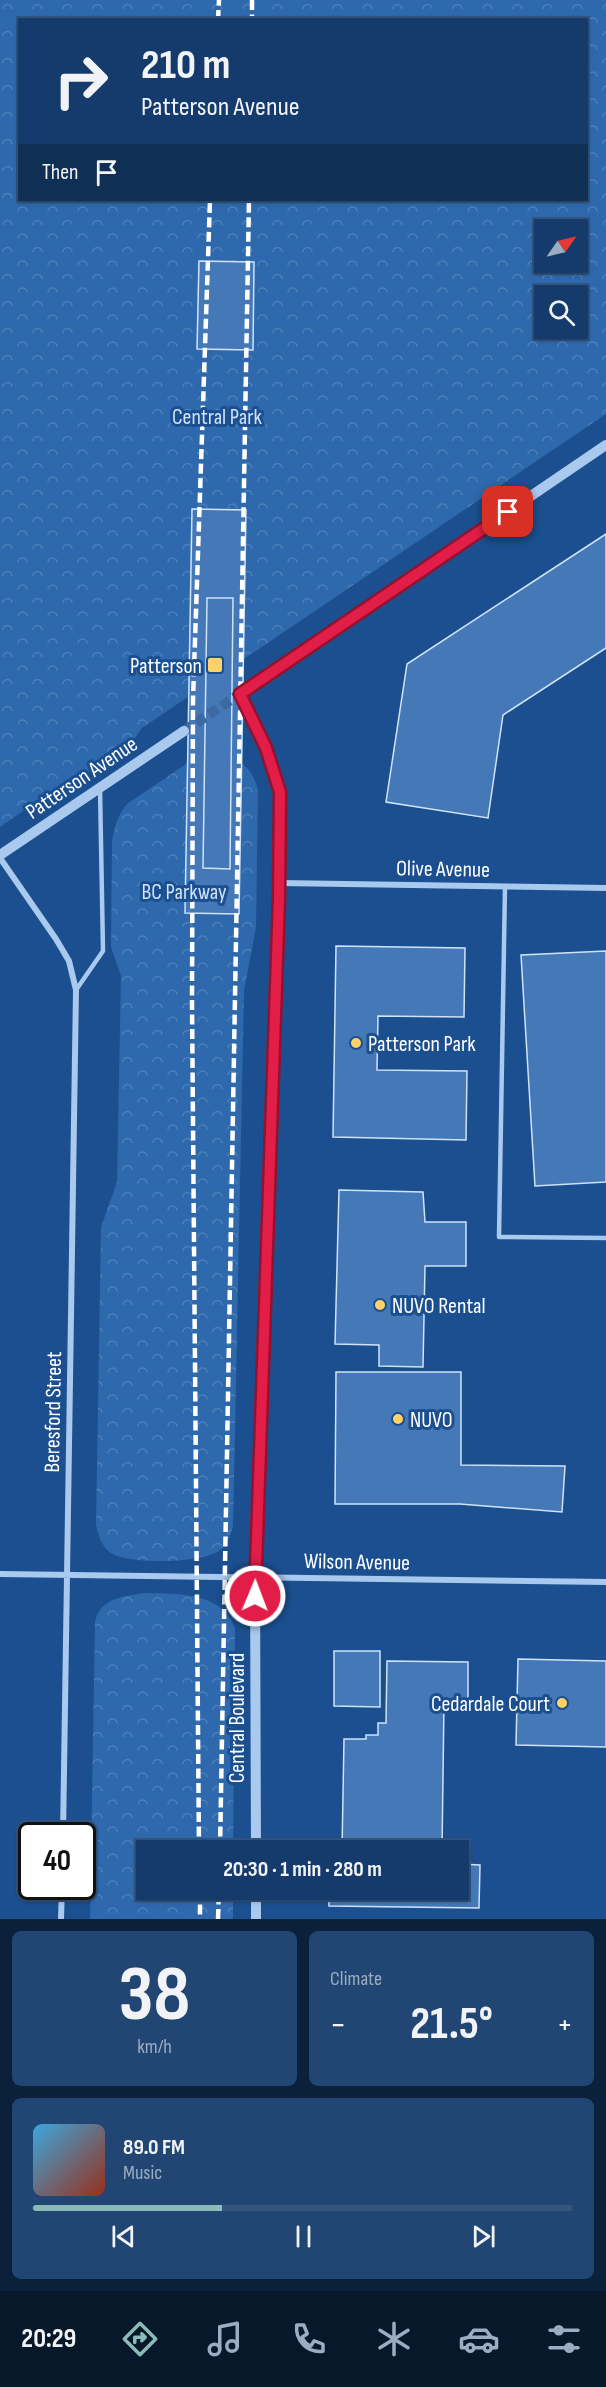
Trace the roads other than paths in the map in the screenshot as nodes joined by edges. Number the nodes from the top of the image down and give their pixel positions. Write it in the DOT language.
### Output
graph roads {
  1 [pos="606,445"];
  2 [pos="184,731"];
  3 [pos="100,787"];
  4 [pos="0,856"];
  5 [pos="279,883"];
  6 [pos="504,887"];
  7 [pos="606,888"];
  8 [pos="76,990"];
  9 [pos="606,1238"];
  10 [pos="0,1574"];
  11 [pos="67,1575"];
  12 [pos="255,1577"];
  13 [pos="606,1582"];
  14 [pos="63,1822"];
  15 [pos="256,1840"];
  16 [pos="62,1900"];
  17 [pos="256,1900"];
  18 [pos="61,1919"];
  19 [pos="256,1919"];
  1 -- 5 [label="street, Central Boulevard"];
  2 -- 3 [label="street, Patterson Avenue"];
  3 -- 4 [label="street, Patterson Avenue"];
  3 -- 8 [label="lane"];
  4 -- 8 [label="street, Beresford Street"];
  5 -- 6 [label="street, Olive Avenue"];
  5 -- 12 [label="street, Central Boulevard"];
  6 -- 7 [label="street, Olive Avenue"];
  6 -- 9 [label="lane"];
  8 -- 11 [label="street, Beresford Street"];
  10 -- 11 [label="street, Wilson Avenue"];
  11 -- 12 [label="street, Wilson Avenue"];
  11 -- 14 [label="street, Beresford Street"];
  12 -- 13 [label="street, Wilson Avenue"];
  12 -- 15 [label="street, Central Boulevard"];
  16 -- 18 [label="street"];
  17 -- 19 [label="street"];
}
